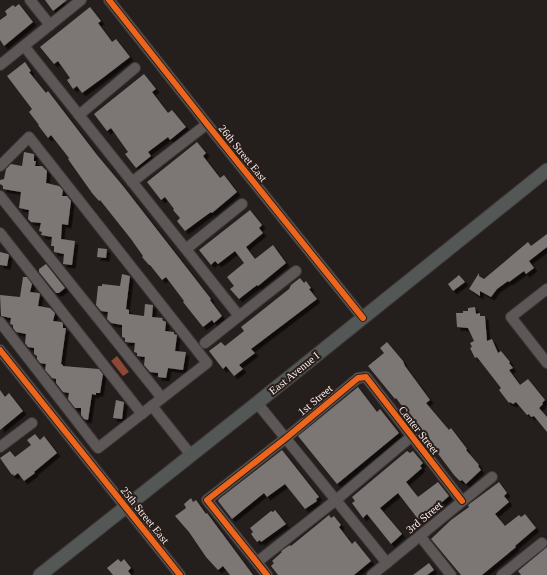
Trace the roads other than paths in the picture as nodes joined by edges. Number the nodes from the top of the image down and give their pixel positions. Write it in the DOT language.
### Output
graph roads {
  1 [pos="30,0"];
  2 [pos="81,0"];
  3 [pos="110,0"];
  4 [pos="50,25"];
  5 [pos="24,46"];
  6 [pos="0,64"];
  7 [pos="135,68"];
  8 [pos="79,115"];
  9 [pos="206,124"];
  10 [pos="0,166"];
  11 [pos="547,170"];
  12 [pos="132,182"];
  13 [pos="0,196"];
  14 [pos="242,204"];
  15 [pos="0,233"];
  16 [pos="186,249"];
  17 [pos="296,271"];
  18 [pos="547,289"];
  19 [pos="239,316"];
  20 [pos="363,318"];
  21 [pos="0,322"];
  22 [pos="205,343"];
  23 [pos="0,350"];
  24 [pos="547,363"];
  25 [pos="358,378"];
  26 [pos="162,398"];
  27 [pos="258,403"];
  28 [pos="152,406"];
  29 [pos="142,414"];
  30 [pos="32,423"];
  31 [pos="412,436"];
  32 [pos="286,438"];
  33 [pos="0,447"];
  34 [pos="191,455"];
  35 [pos="492,477"];
  36 [pos="336,500"];
  37 [pos="462,501"];
  38 [pos="125,507"];
  39 [pos="420,536"];
  40 [pos="542,543"];
  41 [pos="257,562"];
  42 [pos="387,563"];
  43 [pos="40,575"];
  44 [pos="180,575"];
  45 [pos="267,575"];
  46 [pos="372,575"];
  47 [pos="451,575"];
  48 [pos="502,575"];
  1 -- 4 [label="street"];
  2 -- 4 [label="street"];
  3 -- 9 [label="street, 26th Street East"];
  4 -- 5 [label="street"];
  5 -- 6 [label="street"];
  5 -- 8 [label="street"];
  7 -- 8 [label="street"];
  8 -- 12 [label="street"];
  9 -- 12 [label="street"];
  9 -- 20 [label="street, 26th Street East"];
  10 -- 26 [label="street"];
  11 -- 20 [label="main road, East Avenue I"];
  12 -- 16 [label="street"];
  13 -- 26 [label="street"];
  14 -- 16 [label="street"];
  15 -- 29 [label="street"];
  16 -- 19 [label="street"];
  17 -- 19 [label="street"];
  18 -- 24 [label="street"];
  19 -- 22 [label="street"];
  20 -- 27 [label="main road, East Avenue I"];
  21 -- 29 [label="street"];
  23 -- 38 [label="street, 25th Street East"];
  25 -- 31 [label="street, Center Street"];
  25 -- 32 [label="street, 1st Street"];
  26 -- 28 [label="street"];
  27 -- 32 [label="street"];
  27 -- 34 [label="main road, East Avenue I"];
  28 -- 29 [label="street"];
  28 -- 34 [label="street"];
  30 -- 33 [label="street"];
  31 -- 36 [label="street"];
  31 -- 37 [label="street, Center Street"];
  32 -- 36 [label="street"];
  32 -- 41 [label="street, 1st Street"];
  34 -- 38 [label="main road, East Avenue I"];
  35 -- 37 [label="street, 3rd Street"];
  36 -- 41 [label="street"];
  36 -- 42 [label="street"];
  37 -- 39 [label="street, 3rd Street"];
  38 -- 43 [label="main road, East Avenue I"];
  38 -- 44 [label="street, 25th Street East"];
  39 -- 42 [label="street, 3rd Street"];
  39 -- 47 [label="street"];
  40 -- 48 [label="street"];
  41 -- 45 [label="street"];
  42 -- 46 [label="street, 3rd Street"];
}
